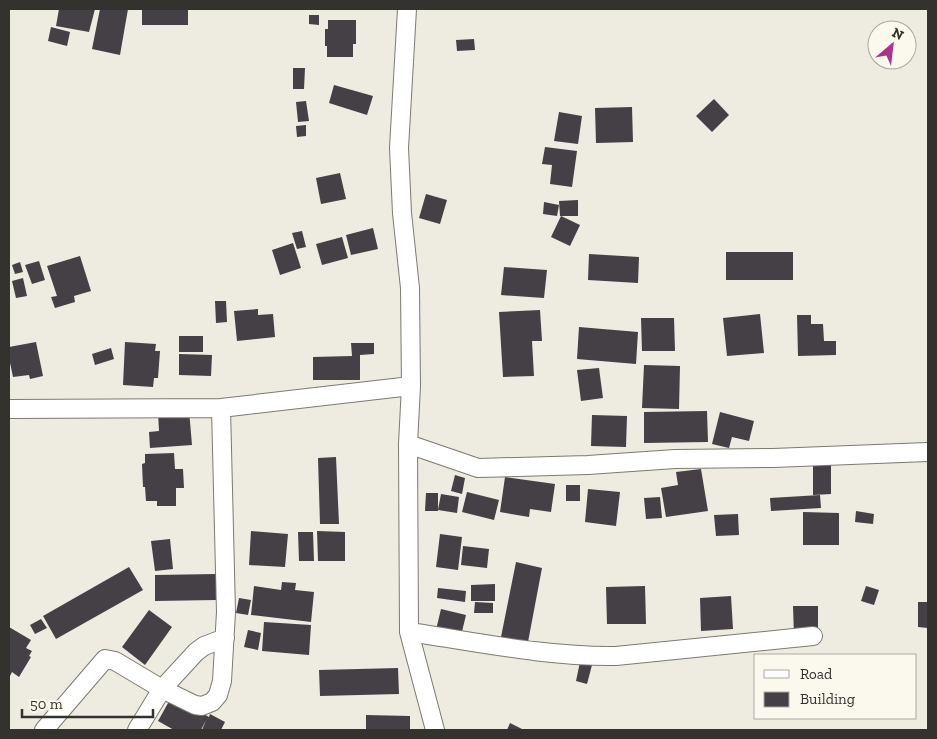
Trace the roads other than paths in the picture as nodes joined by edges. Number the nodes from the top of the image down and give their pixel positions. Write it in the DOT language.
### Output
graph roads {
  1 [pos="407,9"];
  2 [pos="411,386"];
  3 [pos="221,408"];
  4 [pos="9,409"];
  5 [pos="408,444"];
  6 [pos="928,452"];
  7 [pos="409,632"];
  8 [pos="813,636"];
  9 [pos="225,638"];
  10 [pos="162,689"];
  11 [pos="44,730"];
  12 [pos="137,730"];
  13 [pos="435,730"];
  1 -- 2 [label="street"];
  2 -- 3 [label="street"];
  2 -- 5 [label="street"];
  3 -- 4 [label="street"];
  3 -- 9 [label="street"];
  5 -- 6 [label="street"];
  5 -- 7 [label="street"];
  7 -- 8 [label="street"];
  7 -- 13 [label="street"];
  9 -- 10 [label="street"];
  9 -- 10 [label="street"];
  10 -- 11 [label="street"];
  10 -- 12 [label="street"];
}
